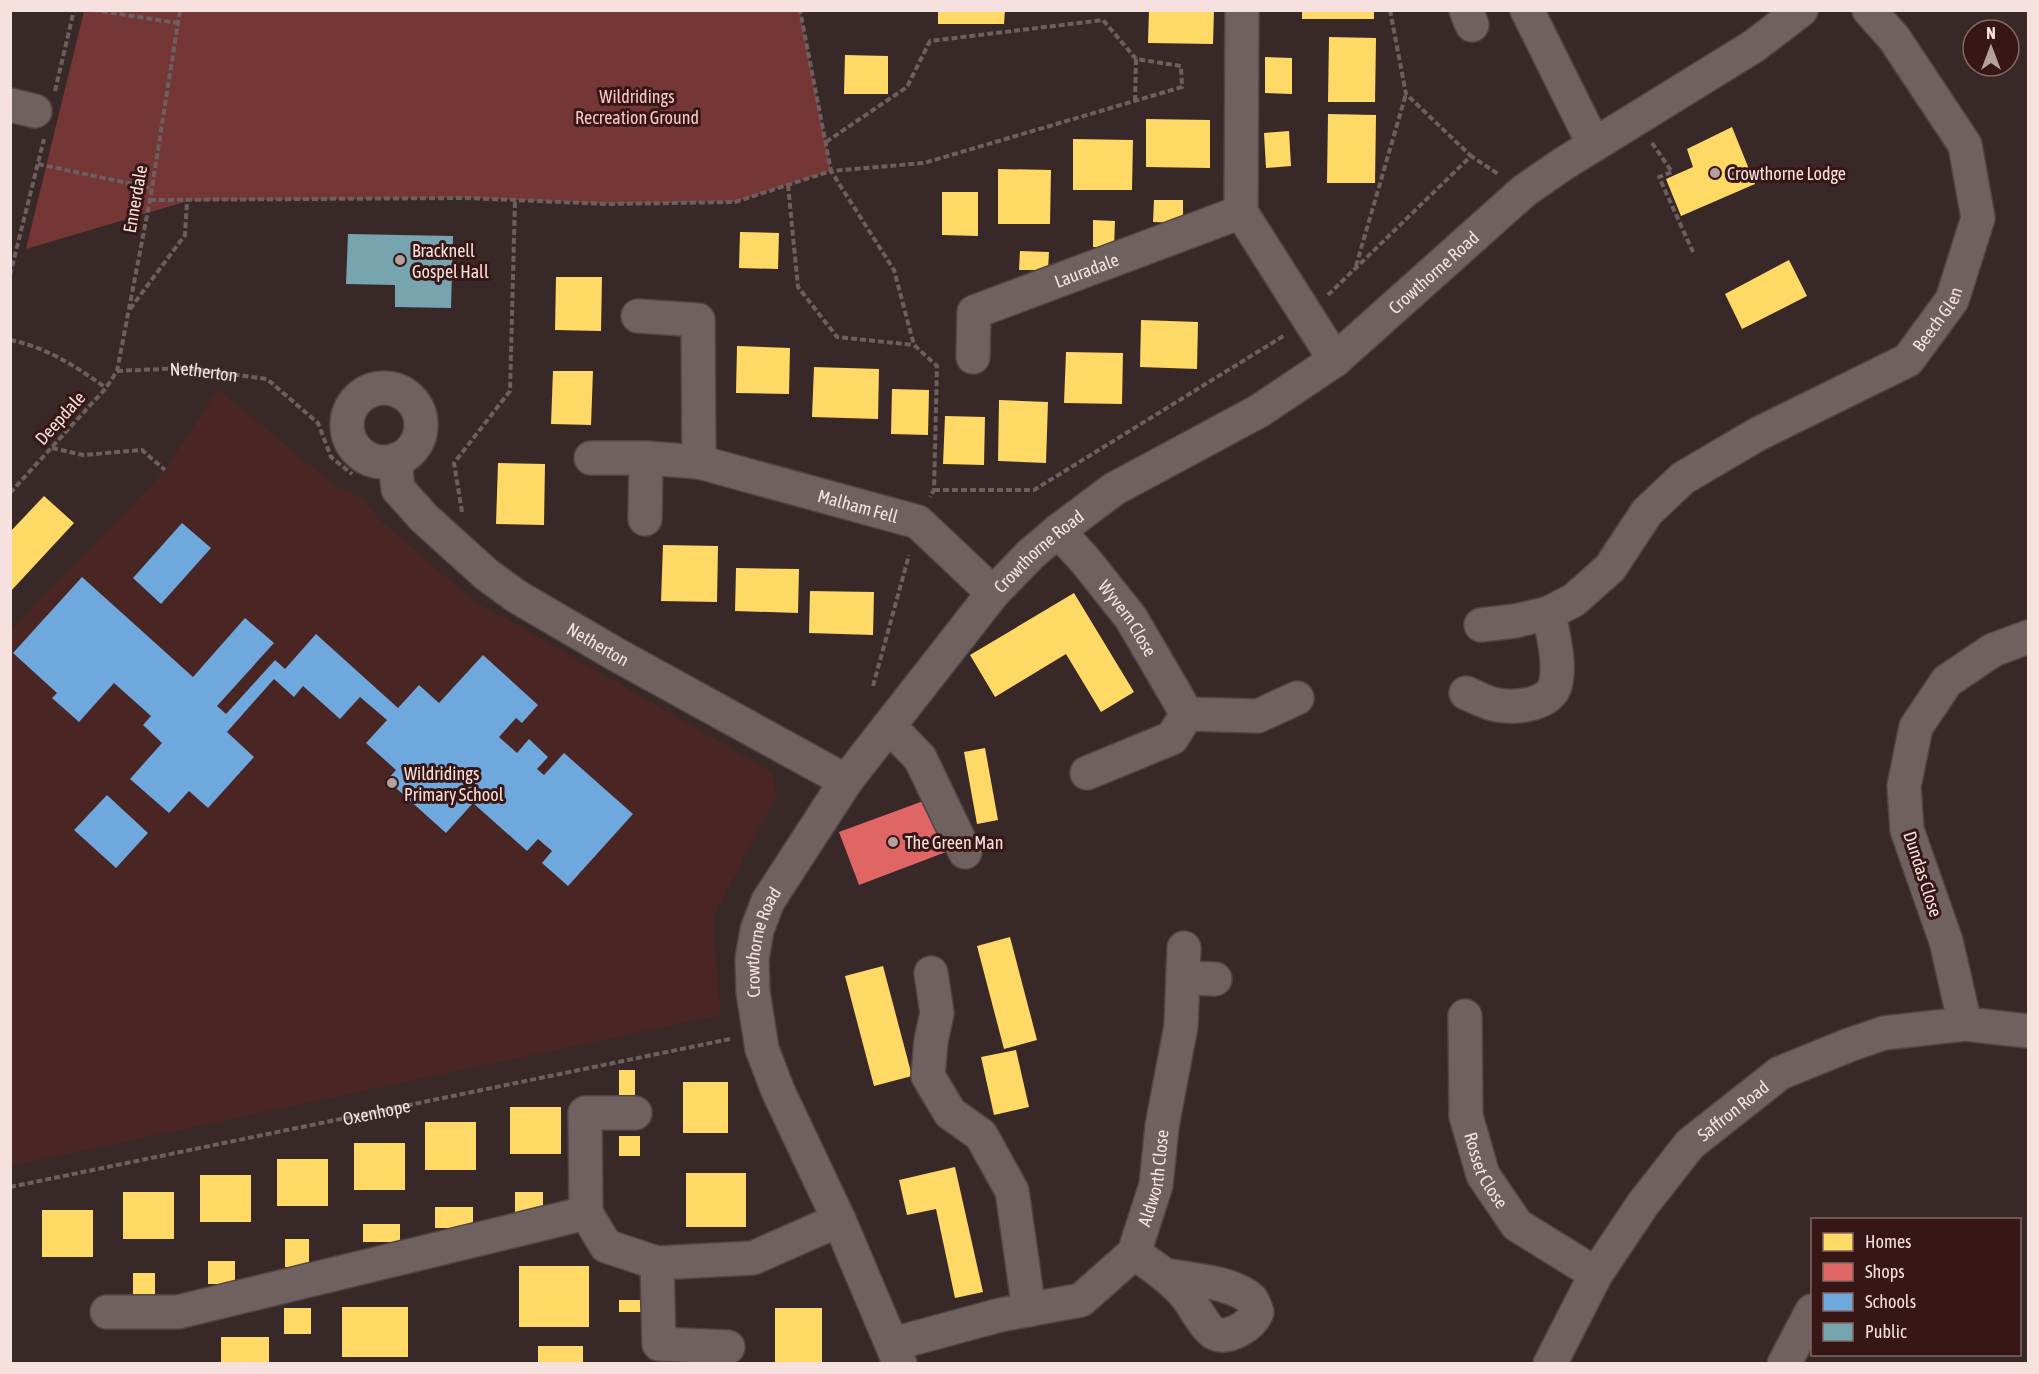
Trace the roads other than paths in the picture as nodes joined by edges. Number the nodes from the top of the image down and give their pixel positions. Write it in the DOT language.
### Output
graph roads {
  1 [pos="1242,10"];
  2 [pos="1527,10"];
  3 [pos="1801,10"];
  4 [pos="1869,10"];
  5 [pos="1594,145"];
  6 [pos="1241,212"];
  7 [pos="638,316"];
  8 [pos="973,357"];
  9 [pos="1335,360"];
  10 [pos="591,458"];
  11 [pos="646,458"];
  12 [pos="395,460"];
  13 [pos="699,462"];
  14 [pos="645,519"];
  15 [pos="1058,531"];
  16 [pos="993,593"];
  17 [pos="1550,613"];
  18 [pos="1481,624"];
  19 [pos="2028,637"];
  20 [pos="1466,693"];
  21 [pos="1297,698"];
  22 [pos="1187,714"];
  23 [pos="889,726"];
  24 [pos="1087,773"];
  25 [pos="846,781"];
  26 [pos="965,852"];
  27 [pos="931,973"];
  28 [pos="1215,979"];
  29 [pos="1464,1016"];
  30 [pos="1965,1024"];
  31 [pos="2028,1031"];
  32 [pos="635,1113"];
  33 [pos="586,1213"];
  34 [pos="839,1220"];
  35 [pos="1134,1253"];
  36 [pos="657,1263"];
  37 [pos="1596,1274"];
  38 [pos="1165,1275"];
  39 [pos="1029,1310"];
  40 [pos="107,1312"];
  41 [pos="1811,1313"];
  42 [pos="728,1347"];
  43 [pos="897,1354"];
  44 [pos="1550,1364"];
  45 [pos="1784,1364"];
  1 -- 6 [label="street"];
  2 -- 5 [label="street"];
  3 -- 5 [label="street, Crowthorne Road"];
  4 -- 17 [label="street, Beech Glen"];
  5 -- 9 [label="street, Crowthorne Road"];
  6 -- 8 [label="street, Lauradale"];
  6 -- 9 [label="street"];
  7 -- 13 [label="street"];
  9 -- 15 [label="street, Crowthorne Road"];
  10 -- 11 [label="street, Malham Fell"];
  11 -- 13 [label="street, Malham Fell"];
  11 -- 14 [label="street"];
  12 -- 25 [label="street, Netherton"];
  13 -- 16 [label="street, Malham Fell"];
  15 -- 16 [label="street, Crowthorne Road"];
  15 -- 22 [label="street, Wyvern Close"];
  16 -- 23 [label="street, Crowthorne Road"];
  17 -- 18 [label="street, Beech Glen"];
  17 -- 20 [label="street"];
  19 -- 30 [label="street, Dundas Close"];
  21 -- 22 [label="street"];
  22 -- 24 [label="street"];
  23 -- 25 [label="street, Crowthorne Road"];
  23 -- 26 [label="street"];
  25 -- 34 [label="street, Crowthorne Road"];
  27 -- 39 [label="street"];
  28 -- 35 [label="street, Aldworth Close"];
  29 -- 37 [label="street, Rosset Close"];
  30 -- 31 [label="street, Saffron Road"];
  30 -- 37 [label="street, Saffron Road"];
  32 -- 33 [label="street"];
  33 -- 36 [label="street"];
  33 -- 40 [label="street"];
  34 -- 36 [label="street"];
  34 -- 43 [label="street, Crowthorne Road"];
  35 -- 38 [label="street"];
  35 -- 39 [label="street"];
  36 -- 42 [label="street"];
  37 -- 44 [label="street, Saffron Road"];
  39 -- 43 [label="street"];
  41 -- 45 [label="street"];
}
